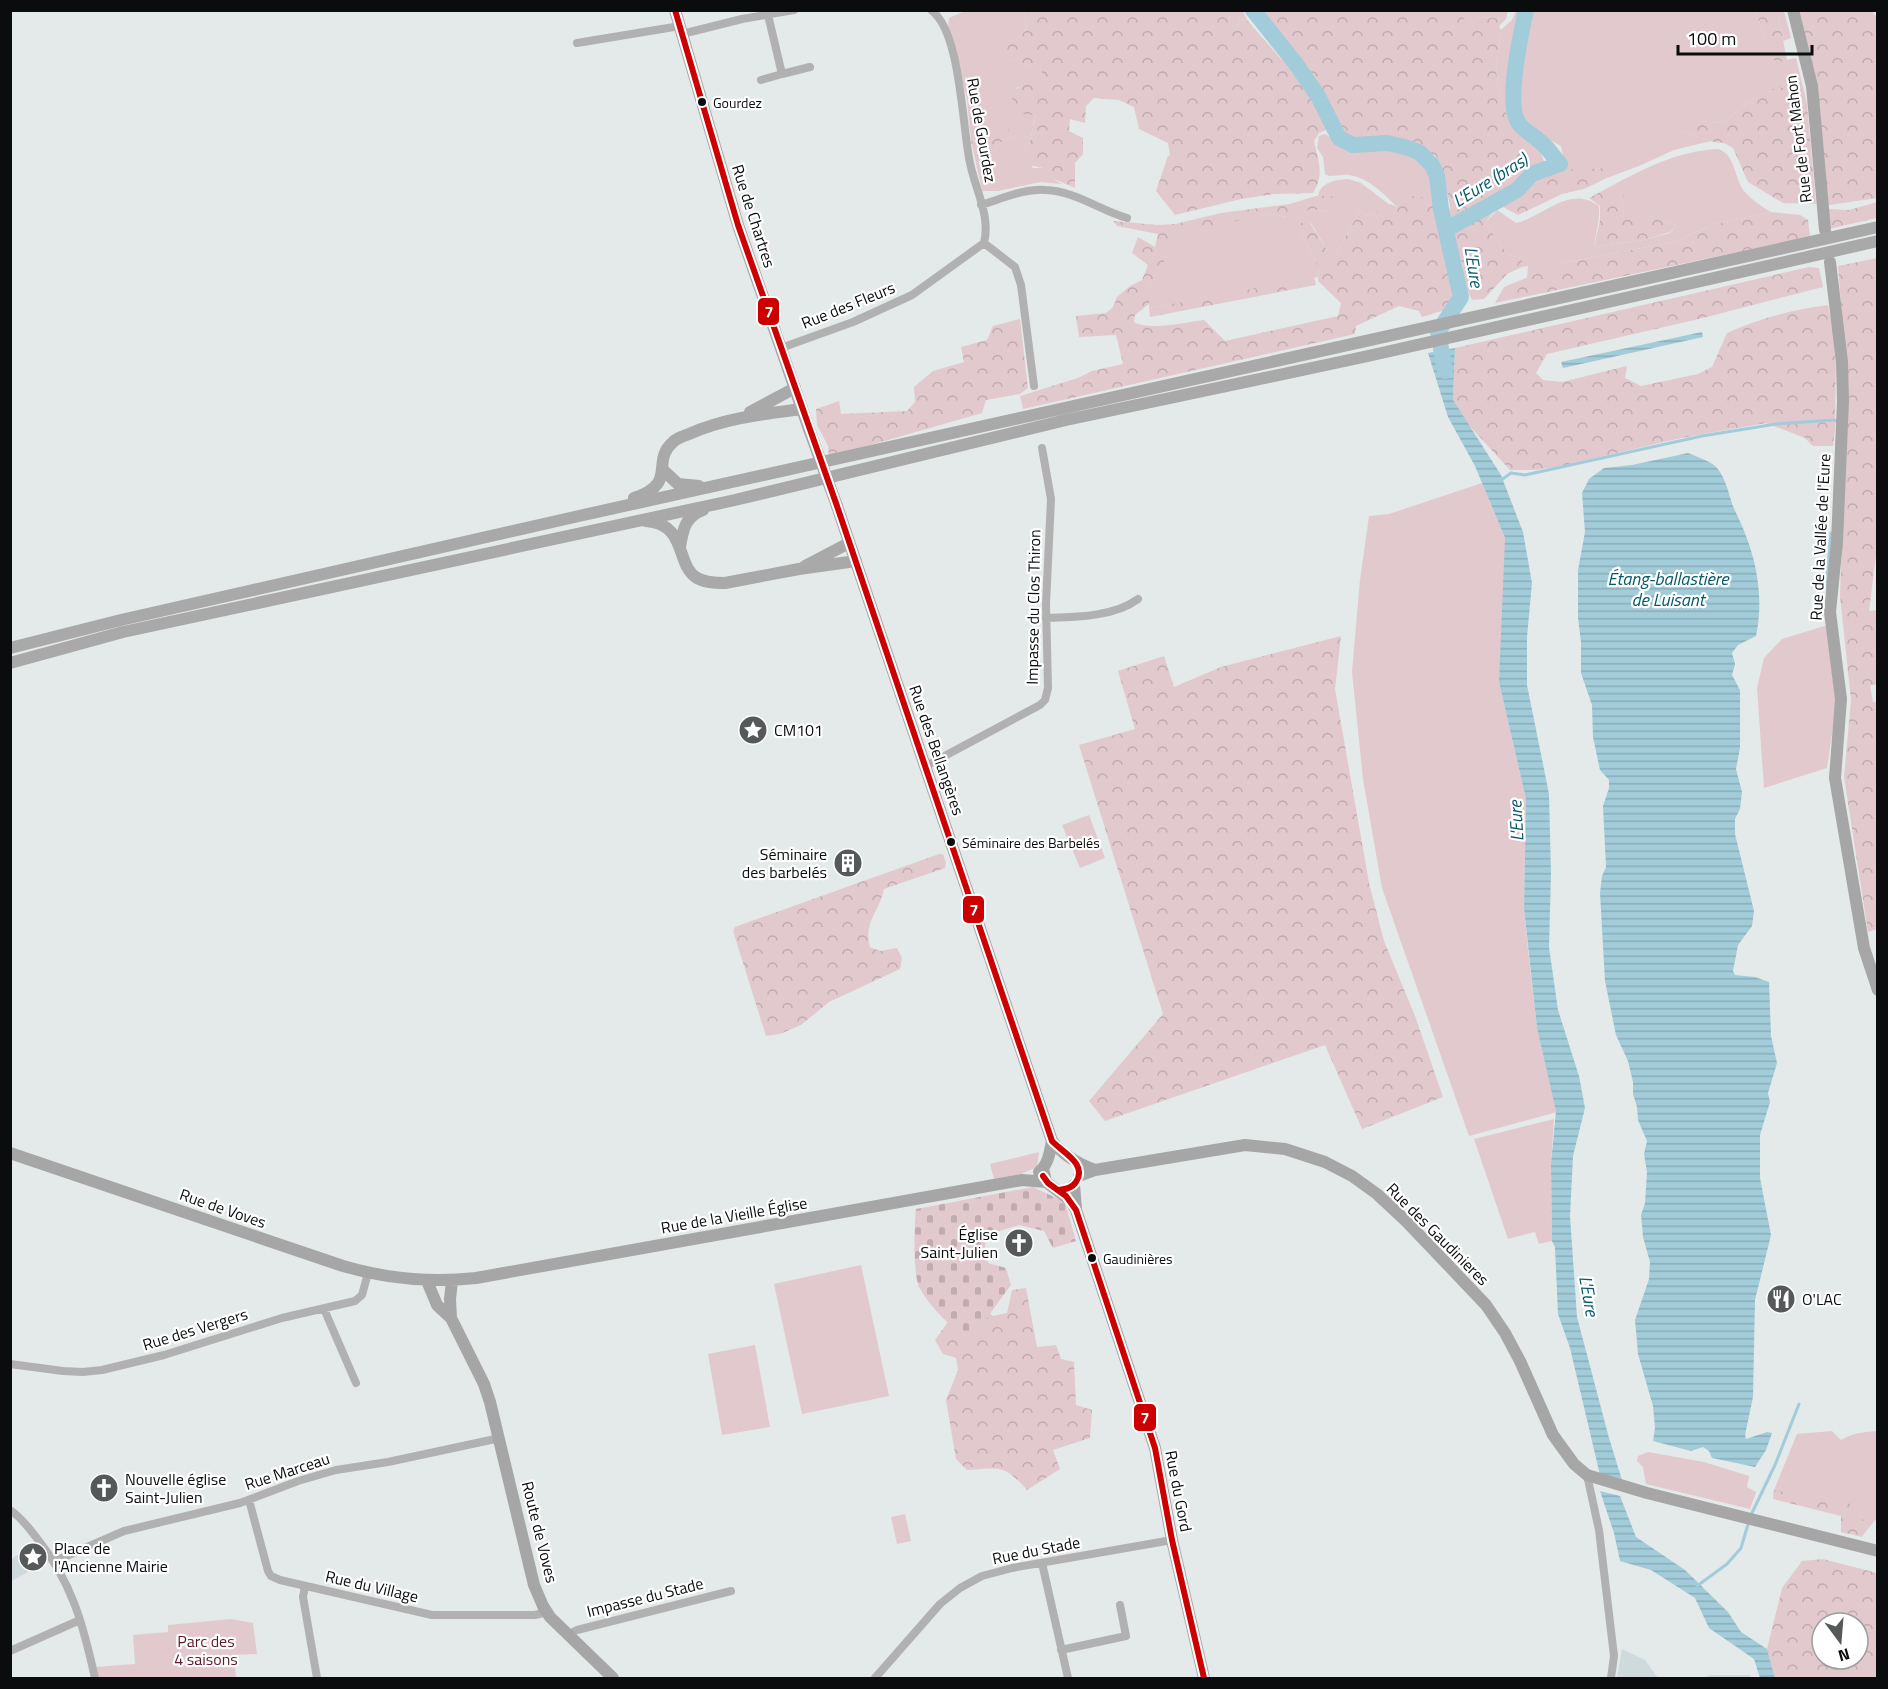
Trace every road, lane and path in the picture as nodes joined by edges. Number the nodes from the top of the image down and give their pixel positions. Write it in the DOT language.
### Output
graph roads {
  1 [pos="675,10"];
  2 [pos="794,10"];
  3 [pos="931,10"];
  4 [pos="1792,10"];
  5 [pos="768,15"];
  6 [pos="681,30"];
  7 [pos="577,43"];
  8 [pos="810,67"];
  9 [pos="782,74"];
  10 [pos="762,80"];
  11 [pos="981,205"];
  12 [pos="1126,218"];
  13 [pos="1878,227"];
  14 [pos="1825,230"];
  15 [pos="1878,242"];
  16 [pos="984,243"];
  17 [pos="1830,262"];
  18 [pos="1525,313"];
  19 [pos="781,348"];
  20 [pos="1034,386"];
  21 [pos="795,388"];
  22 [pos="802,409"];
  23 [pos="1064,414"];
  24 [pos="744,416"];
  25 [pos="976,435"];
  26 [pos="1042,448"];
  27 [pos="663,470"];
  28 [pos="710,487"];
  29 [pos="735,500"];
  30 [pos="837,506"];
  31 [pos="570,518"];
  32 [pos="636,521"];
  33 [pos="849,543"];
  34 [pos="680,547"];
  35 [pos="856,561"];
  36 [pos="798,569"];
  37 [pos="1138,599"];
  38 [pos="1046,618"];
  39 [pos="10,648"];
  40 [pos="10,663"];
  41 [pos="924,767"];
  42 [pos="1878,990"];
  43 [pos="1052,1141"];
  44 [pos="10,1153"];
  45 [pos="1064,1154"];
  46 [pos="1077,1162"];
  47 [pos="1046,1163"];
  48 [pos="1095,1170"];
  49 [pos="1022,1180"];
  50 [pos="1076,1180"];
  51 [pos="1046,1182"];
  52 [pos="1059,1190"];
  53 [pos="1076,1210"];
  54 [pos="368,1274"];
  55 [pos="427,1281"];
  56 [pos="452,1281"];
  57 [pos="324,1308"];
  58 [pos="451,1318"];
  59 [pos="10,1364"];
  60 [pos="356,1383"];
  61 [pos="500,1438"];
  62 [pos="1592,1476"];
  63 [pos="249,1500"];
  64 [pos="14,1512"];
  65 [pos="1172,1540"];
  66 [pos="1878,1551"];
  67 [pos="55,1561"];
  68 [pos="1042,1563"];
  69 [pos="305,1586"];
  70 [pos="731,1591"];
  71 [pos="1120,1605"];
  72 [pos="547,1612"];
  73 [pos="80,1620"];
  74 [pos="567,1635"];
  75 [pos="1061,1650"];
  76 [pos="10,1651"];
  77 [pos="95,1678"];
  78 [pos="317,1678"];
  79 [pos="613,1678"];
  80 [pos="875,1678"];
  81 [pos="1068,1678"];
  82 [pos="1204,1678"];
  83 [pos="1611,1678"];
  1 -- 6 [label="main road, Rue de Chartres"];
  2 -- 5 [label="street"];
  3 -- 11 [label="street, Rue de Gourdez"];
  4 -- 14 [label="main road, Rue de Fort Mahon"];
  5 -- 6 [label="street"];
  5 -- 9 [label="street"];
  6 -- 7 [label="street"];
  6 -- 19 [label="main road, Rue de Chartres"];
  8 -- 9 [label="street"];
  9 -- 10 [label="street"];
  11 -- 12 [label="street"];
  11 -- 16 [label="street, Rue de Gourdez"];
  13 -- 18 [label="main road"];
  15 -- 18 [label="main road"];
  16 -- 19 [label="street, Rue des Fleurs"];
  16 -- 20 [label="street"];
  17 -- 42 [label="main road, Rue de la Vallée de l'Eure"];
  18 -- 23 [label="main road"];
  18 -- 23 [label="main road"];
  19 -- 21 [label="main road, Rue de Chartres"];
  21 -- 22 [label="main road, Rue de Chartres"];
  21 -- 24 [label="main road"];
  22 -- 24 [label="main road"];
  22 -- 30 [label="main road, Rue de Chartres, bridge"];
  23 -- 25 [label="main road"];
  24 -- 27 [label="main road"];
  25 -- 28 [label="main road"];
  25 -- 29 [label="main road"];
  26 -- 38 [label="street, Impasse du Clos Thiron"];
  27 -- 28 [label="main road"];
  27 -- 31 [label="main road"];
  28 -- 31 [label="main road"];
  29 -- 32 [label="main road"];
  29 -- 34 [label="main road"];
  30 -- 33 [label="main road, Rue des Bellangères"];
  31 -- 39 [label="main road"];
  32 -- 34 [label="main road"];
  32 -- 40 [label="main road"];
  33 -- 35 [label="main road, Rue des Bellangères"];
  33 -- 36 [label="main road"];
  34 -- 36 [label="main road"];
  35 -- 36 [label="main road"];
  35 -- 41 [label="main road, Rue des Bellangères"];
  37 -- 38 [label="street"];
  38 -- 41 [label="street, Impasse du Clos Thiron"];
  41 -- 43 [label="main road, Rue des Bellangères"];
  43 -- 45 [label="main road"];
  43 -- 47 [label="main road"];
  44 -- 54 [label="main road, Rue de Voves"];
  45 -- 46 [label="main road"];
  45 -- 47 [label="main road"];
  46 -- 48 [label="main road"];
  46 -- 50 [label="main road"];
  47 -- 49 [label="main road"];
  47 -- 51 [label="main road"];
  48 -- 50 [label="main road, Rue des Gaudinieres"];
  48 -- 62 [label="main road, Rue des Gaudinieres"];
  49 -- 51 [label="main road"];
  49 -- 56 [label="main road, Rue de la Vieille Église"];
  50 -- 52 [label="main road"];
  50 -- 53 [label="main road"];
  51 -- 52 [label="main road"];
  52 -- 53 [label="main road"];
  53 -- 65 [label="main road, Rue du Gord"];
  54 -- 55 [label="main road, Rue de Voves"];
  54 -- 57 [label="street, Rue des Vergers"];
  55 -- 56 [label="main road, Rue de Voves"];
  55 -- 58 [label="main road"];
  56 -- 58 [label="main road"];
  57 -- 59 [label="street, Rue des Vergers"];
  57 -- 60 [label="street"];
  58 -- 61 [label="main road"];
  61 -- 63 [label="street, Rue Marceau"];
  61 -- 72 [label="main road, Route de Voves"];
  62 -- 66 [label="main road"];
  62 -- 83 [label="street"];
  63 -- 67 [label="street, Rue Marceau"];
  63 -- 69 [label="street, Rue du Village"];
  64 -- 67 [label="street"];
  65 -- 68 [label="street, Rue du Stade"];
  65 -- 82 [label="main road, Rue du Gord"];
  67 -- 73 [label="street"];
  68 -- 75 [label="street"];
  68 -- 80 [label="street, Rue du Stade"];
  69 -- 72 [label="street, Rue du Village"];
  69 -- 78 [label="street"];
  70 -- 74 [label="street, Impasse du Stade"];
  71 -- 75 [label="street"];
  72 -- 74 [label="main road, Route de Voves"];
  73 -- 76 [label="street"];
  73 -- 77 [label="street"];
  74 -- 79 [label="main road, Route de Voves"];
  75 -- 81 [label="street"];
}
